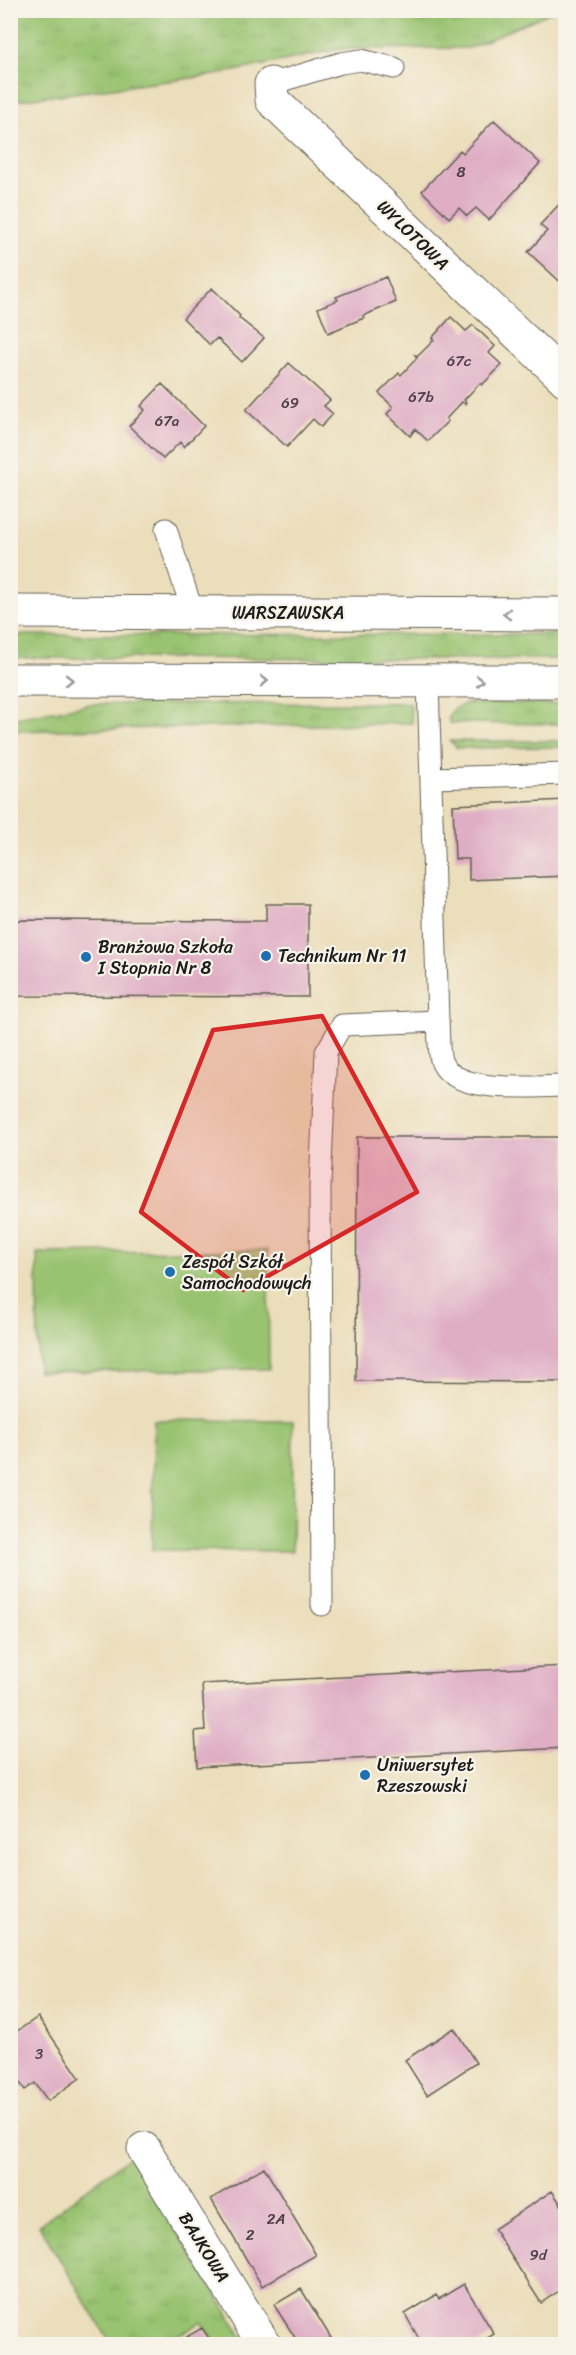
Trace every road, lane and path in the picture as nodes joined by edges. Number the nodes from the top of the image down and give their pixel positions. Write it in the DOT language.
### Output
graph roads {
  1 [pos="394,69"];
  2 [pos="271,84"];
  3 [pos="566,380"];
  4 [pos="166,529"];
  5 [pos="10,591"];
  6 [pos="10,612"];
  7 [pos="119,612"];
  8 [pos="193,613"];
  9 [pos="566,614"];
  10 [pos="10,680"];
  11 [pos="428,681"];
  12 [pos="566,681"];
  13 [pos="566,774"];
  14 [pos="432,778"];
  15 [pos="438,1022"];
  16 [pos="566,1086"];
  17 [pos="322,1605"];
  18 [pos="144,2150"];
  19 [pos="264,2344"];
  1 -- 2 [label="lane"];
  2 -- 3 [label="main road, WYLOTOWA"];
  4 -- 8 [label="lane"];
  5 -- 7 [label="main road"];
  6 -- 7 [label="main road, WARSZAWSKA"];
  7 -- 8 [label="main road, WARSZAWSKA"];
  9 -- 8 [label="main road, WARSZAWSKA, one-way"];
  10 -- 11 [label="main road, one-way"];
  11 -- 12 [label="main road, one-way"];
  11 -- 14 [label="lane"];
  13 -- 14 [label="lane"];
  14 -- 15 [label="lane"];
  15 -- 16 [label="lane"];
  15 -- 17 [label="lane"];
  18 -- 19 [label="main road, BAJKOWA"];
}
